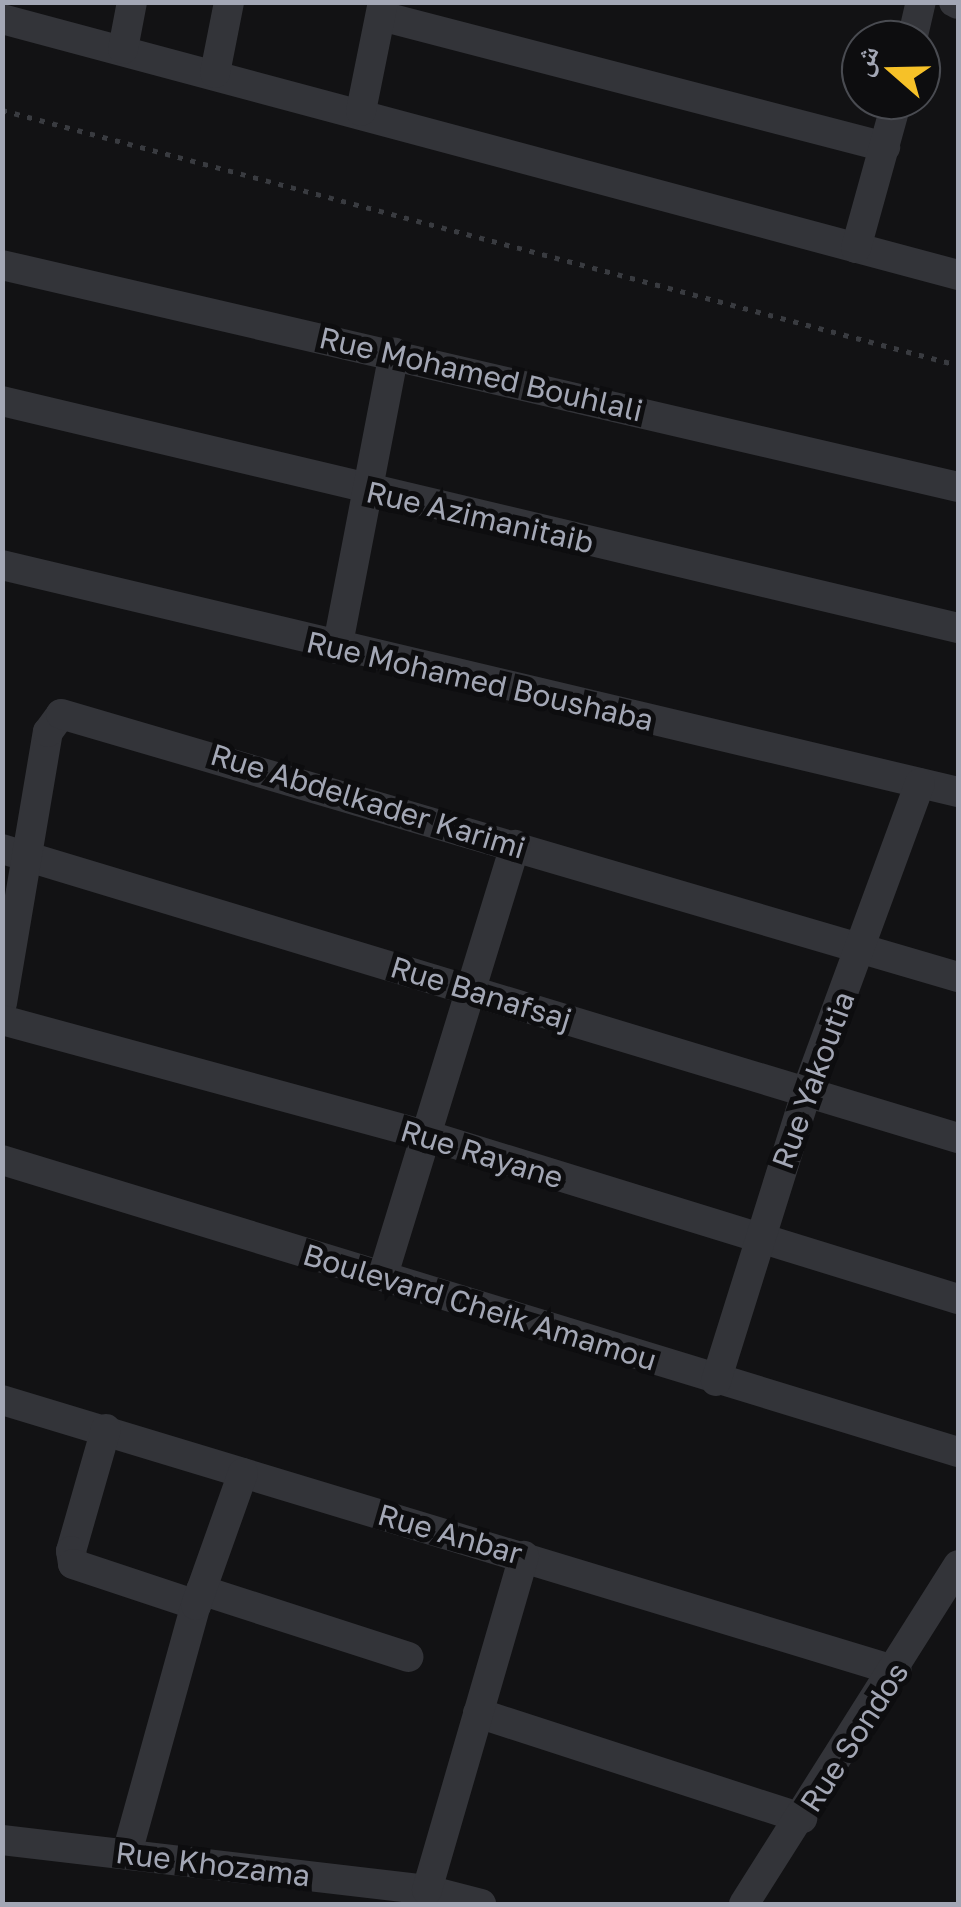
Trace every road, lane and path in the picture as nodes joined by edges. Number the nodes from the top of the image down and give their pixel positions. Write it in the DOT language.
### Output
graph roads {
  1 [pos="132,2"];
  2 [pos="229,2"];
  3 [pos="382,9"];
  4 [pos="2,19"];
  5 [pos="123,50"];
  6 [pos="215,72"];
  7 [pos="2,110"];
  8 [pos="361,111"];
  9 [pos="892,120"];
  10 [pos="885,147"];
  11 [pos="856,248"];
  12 [pos="2,265"];
  13 [pos="958,275"];
  14 [pos="394,352"];
  15 [pos="958,365"];
  16 [pos="2,401"];
  17 [pos="958,487"];
  18 [pos="371,492"];
  19 [pos="2,565"];
  20 [pos="958,628"];
  21 [pos="337,649"];
  22 [pos="920,783"];
  23 [pos="958,792"];
  24 [pos="515,844"];
  25 [pos="16,854"];
  26 [pos="860,949"];
  27 [pos="958,976"];
  28 [pos="472,989"];
  29 [pos="2,1003"];
  30 [pos="2,1020"];
  31 [pos="806,1094"];
  32 [pos="426,1135"];
  33 [pos="958,1138"];
  34 [pos="2,1160"];
  35 [pos="758,1240"];
  36 [pos="383,1275"];
  37 [pos="958,1299"];
  38 [pos="716,1381"];
  39 [pos="2,1400"];
  40 [pos="106,1429"];
  41 [pos="958,1452"];
  42 [pos="243,1473"];
  43 [pos="524,1556"];
  44 [pos="958,1566"];
  45 [pos="198,1597"];
  46 [pos="408,1658"];
  47 [pos="897,1671"];
  48 [pos="478,1713"];
  49 [pos="802,1818"];
  50 [pos="2,1840"];
  51 [pos="128,1854"];
  52 [pos="426,1890"];
  53 [pos="481,1904"];
  54 [pos="744,1904"];
  1 -- 5 [label="street"];
  2 -- 6 [label="street"];
  3 -- 8 [label="street"];
  3 -- 10 [label="street"];
  4 -- 5 [label="street"];
  5 -- 6 [label="street"];
  6 -- 8 [label="street"];
  7 -- 15 [label="path"];
  8 -- 11 [label="street"];
  9 -- 10 [label="street"];
  10 -- 11 [label="street"];
  11 -- 13 [label="street"];
  12 -- 14 [label="street, Rue Mohamed Bouhlali"];
  14 -- 17 [label="street, Rue Mohamed Bouhlali"];
  14 -- 18 [label="street"];
  16 -- 18 [label="street, Rue Azimanitaib"];
  18 -- 20 [label="street, Rue Azimanitaib"];
  18 -- 21 [label="street"];
  19 -- 21 [label="street, Rue Mohamed Boushaba"];
  21 -- 22 [label="street, Rue Mohamed Boushaba"];
  22 -- 23 [label="street, Rue Mohamed Boushaba"];
  22 -- 26 [label="street, Rue Yakoutia"];
  24 -- 25 [label="street, Rue Abdelkader Karimi"];
  24 -- 26 [label="street, Rue Abdelkader Karimi"];
  24 -- 28 [label="street"];
  25 -- 28 [label="street, Rue Banafsaj"];
  25 -- 29 [label="street, Rue Abdelkader Karimi"];
  26 -- 27 [label="street, Rue Abdelkader Karimi"];
  26 -- 31 [label="street, Rue Yakoutia"];
  28 -- 31 [label="street, Rue Banafsaj"];
  28 -- 32 [label="street"];
  30 -- 32 [label="street, Rue Rayane"];
  31 -- 33 [label="street, Rue Banafsaj"];
  31 -- 35 [label="street, Rue Yakoutia"];
  32 -- 35 [label="street, Rue Rayane"];
  32 -- 36 [label="street"];
  34 -- 36 [label="street, Boulevard Cheik Amamou"];
  35 -- 37 [label="street, Rue Rayane"];
  35 -- 38 [label="street, Rue Yakoutia"];
  36 -- 38 [label="street, Boulevard Cheik Amamou"];
  38 -- 41 [label="street, Boulevard Cheik Amamou"];
  39 -- 40 [label="street, Rue Anbar"];
  40 -- 42 [label="street, Rue Anbar"];
  40 -- 45 [label="street"];
  42 -- 43 [label="street, Rue Anbar"];
  42 -- 45 [label="street"];
  43 -- 47 [label="street, Rue Anbar"];
  43 -- 48 [label="street"];
  44 -- 47 [label="street, Rue Sondos"];
  45 -- 46 [label="street"];
  45 -- 51 [label="street"];
  47 -- 49 [label="street, Rue Sondos"];
  48 -- 49 [label="street"];
  48 -- 52 [label="street"];
  49 -- 54 [label="street, Rue Sondos"];
  50 -- 51 [label="street, Rue Khozama"];
  51 -- 52 [label="street, Rue Khozama"];
  52 -- 53 [label="street, Rue Khozama"];
}
